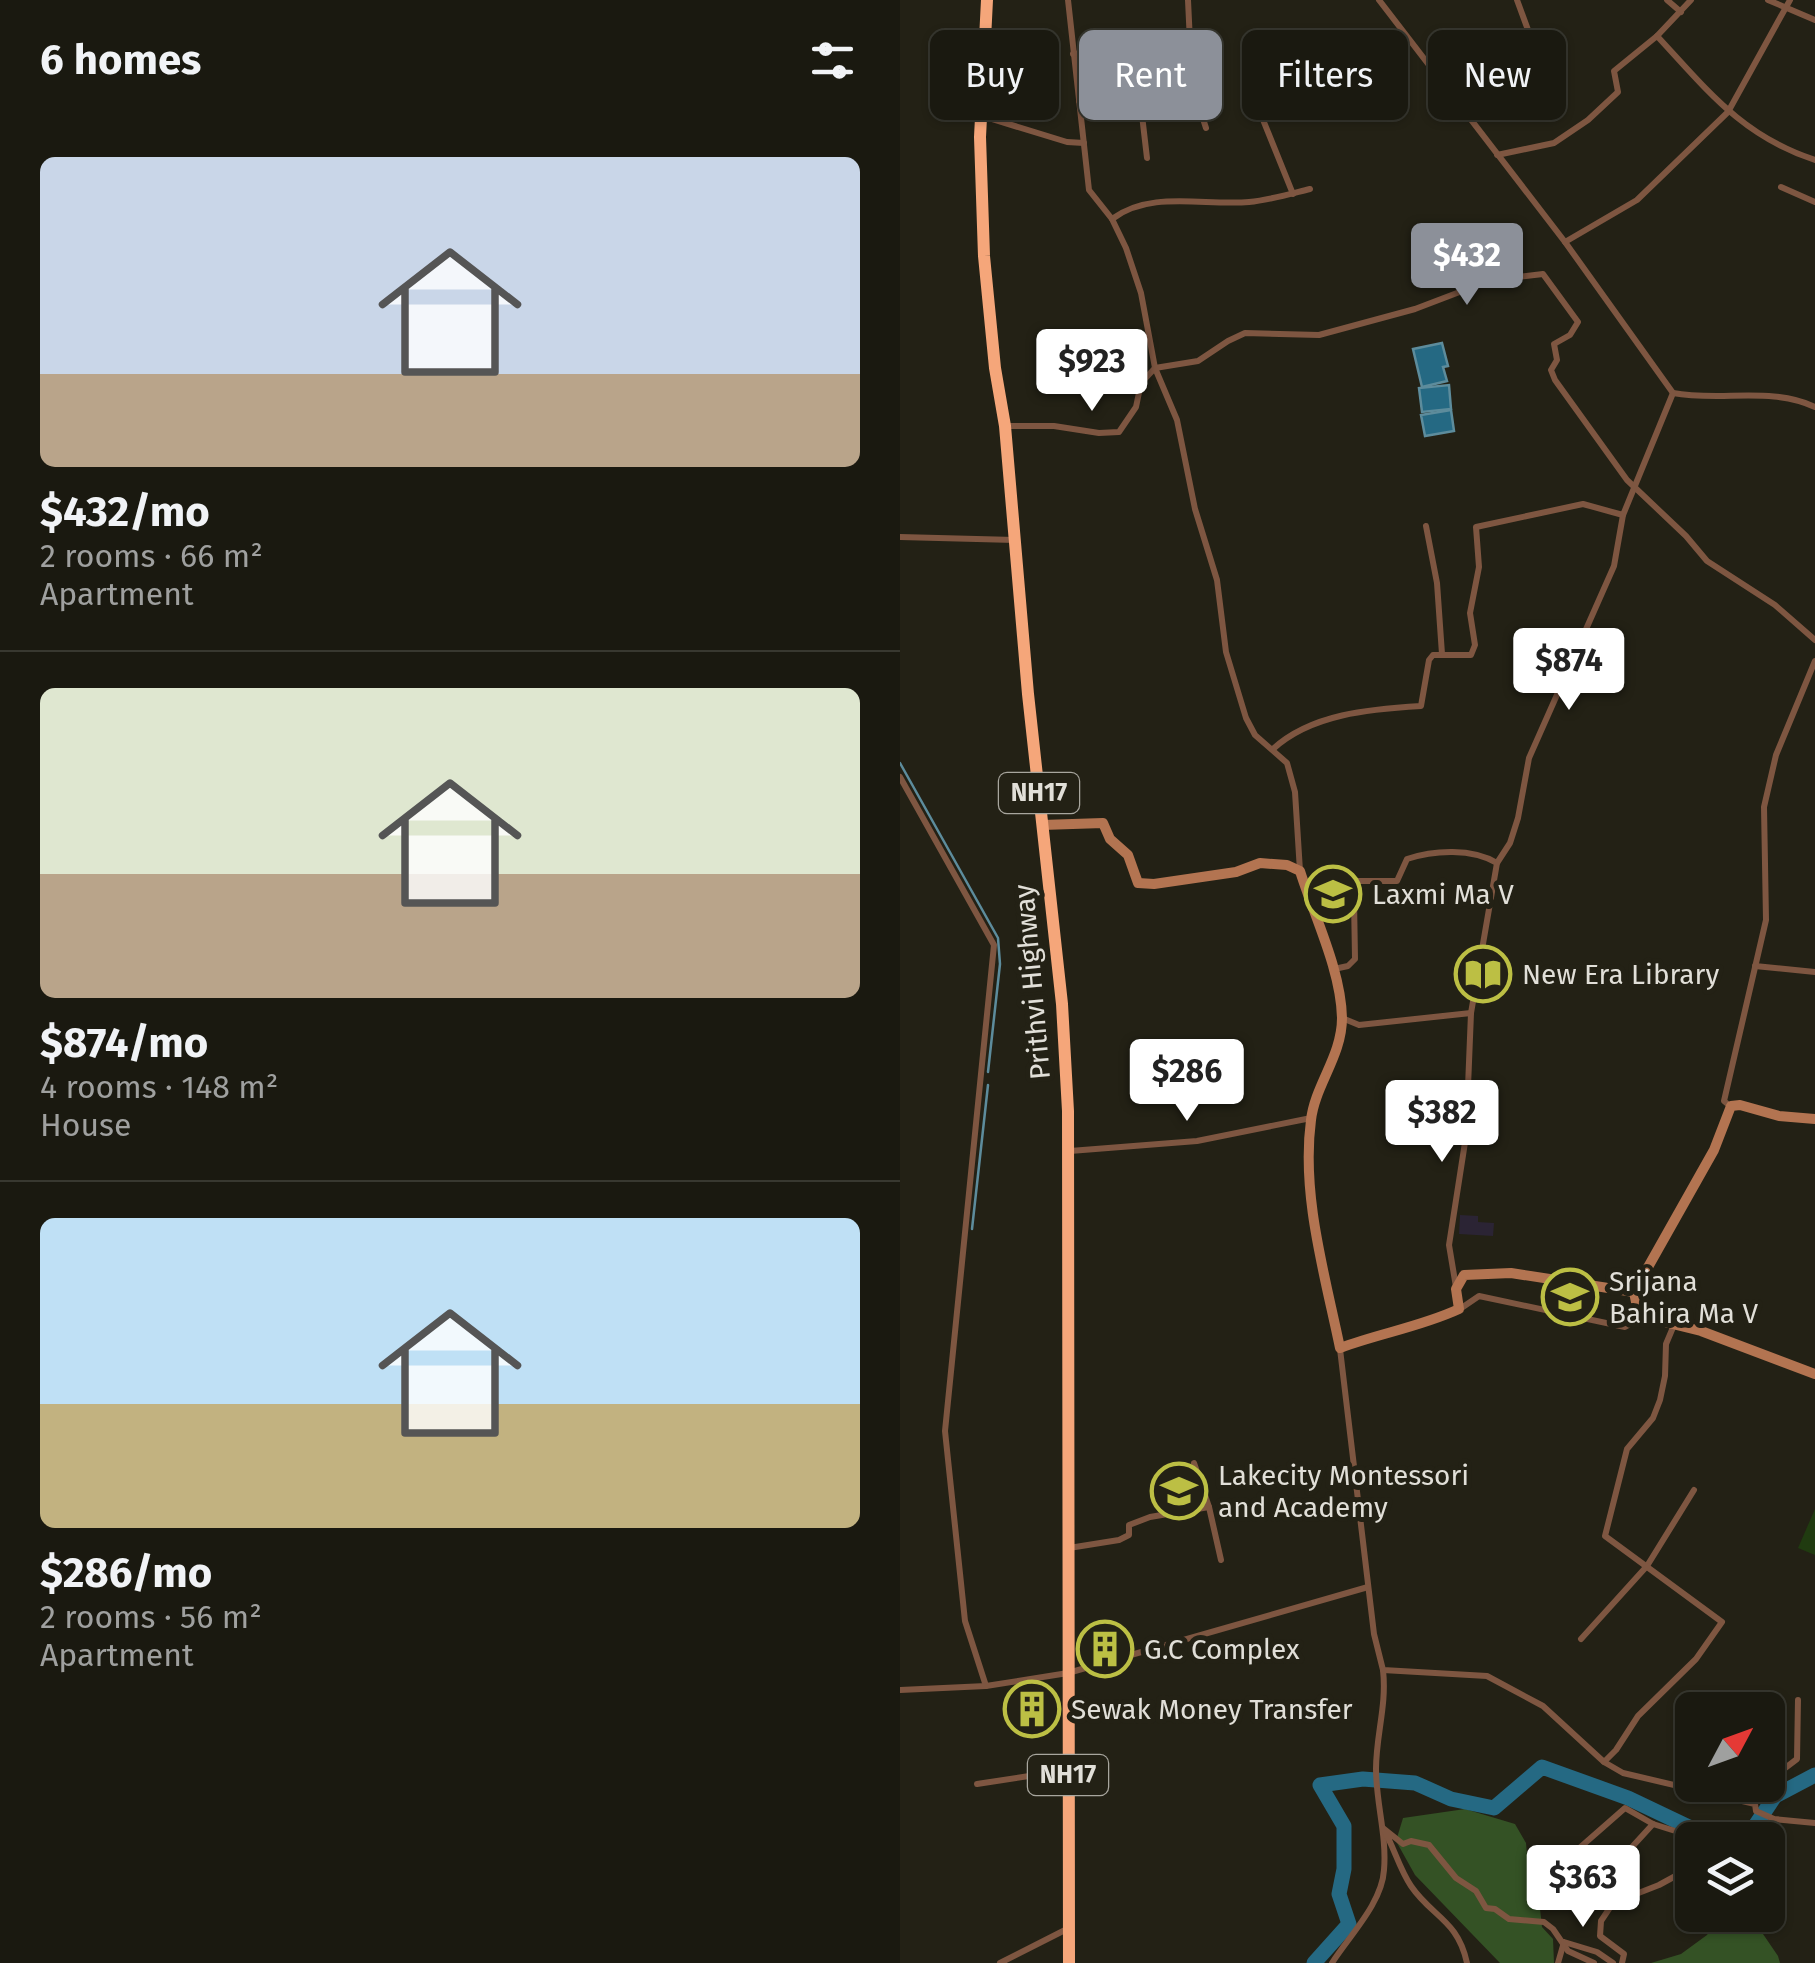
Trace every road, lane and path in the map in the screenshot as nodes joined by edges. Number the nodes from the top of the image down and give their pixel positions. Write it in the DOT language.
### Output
graph roads {
  1 [pos="987,0"];
  2 [pos="1068,0"];
  3 [pos="1188,0"];
  4 [pos="1380,0"];
  5 [pos="1517,0"];
  6 [pos="1667,0"];
  7 [pos="1691,0"];
  8 [pos="1768,0"];
  9 [pos="1790,0"];
  10 [pos="1784,9"];
  11 [pos="1681,12"];
  12 [pos="1815,20"];
  13 [pos="985,30"];
  14 [pos="1189,30"];
  15 [pos="1528,30"];
  16 [pos="1657,36"];
  17 [pos="1079,53"];
  18 [pos="1074,54"];
  19 [pos="1079,101"];
  20 [pos="1728,112"];
  21 [pos="981,120"];
  22 [pos="997,120"];
  23 [pos="1081,120"];
  24 [pos="1142,120"];
  25 [pos="1203,120"];
  26 [pos="1262,120"];
  27 [pos="1206,128"];
  28 [pos="1084,143"];
  29 [pos="1497,154"];
  30 [pos="1146,158"];
  31 [pos="1815,160"];
  32 [pos="1310,188"];
  33 [pos="1781,188"];
  34 [pos="1293,194"];
  35 [pos="1815,202"];
  36 [pos="1112,220"];
  37 [pos="1479,235"];
  38 [pos="1565,242"];
  39 [pos="1491,280"];
  40 [pos="1155,368"];
  41 [pos="1673,393"];
  42 [pos="1815,407"];
  43 [pos="1005,426"];
  44 [pos="1634,487"];
  45 [pos="1624,515"];
  46 [pos="1426,526"];
  47 [pos="900,537"];
  48 [pos="1016,540"];
  49 [pos="1815,640"];
  50 [pos="1442,654"];
  51 [pos="1815,661"];
  52 [pos="1273,749"];
  53 [pos="900,777"];
  54 [pos="1042,825"];
  55 [pos="1498,863"];
  56 [pos="1300,871"];
  57 [pos="1755,966"];
  58 [pos="1334,968"];
  59 [pos="1815,972"];
  60 [pos="1472,1013"];
  61 [pos="1342,1018"];
  62 [pos="1732,1106"];
  63 [pos="1310,1118"];
  64 [pos="1815,1119"];
  65 [pos="1067,1151"];
  66 [pos="1456,1289"];
  67 [pos="1634,1292"];
  68 [pos="1459,1309"];
  69 [pos="1644,1317"];
  70 [pos="1674,1326"];
  71 [pos="1340,1348"];
  72 [pos="1815,1374"];
  73 [pos="1194,1463"];
  74 [pos="1694,1490"];
  75 [pos="1209,1506"];
  76 [pos="1067,1548"];
  77 [pos="1221,1560"];
  78 [pos="1646,1566"];
  79 [pos="1368,1587"];
  80 [pos="1581,1638"];
  81 [pos="1383,1670"];
  82 [pos="1068,1672"];
  83 [pos="986,1686"];
  84 [pos="900,1690"];
  85 [pos="1798,1700"];
  86 [pos="1604,1762"];
  87 [pos="1785,1768"];
  88 [pos="1068,1770"];
  89 [pos="977,1784"];
  90 [pos="1757,1802"];
  91 [pos="1756,1808"];
  92 [pos="1774,1819"];
  93 [pos="1771,1822"];
  94 [pos="1815,1823"];
  95 [pos="1654,1824"];
  96 [pos="1383,1828"];
  97 [pos="1675,1831"];
  98 [pos="1621,1859"];
  99 [pos="1675,1876"];
  100 [pos="1613,1903"];
  101 [pos="1069,1928"];
  102 [pos="1562,1945"];
  103 [pos="1000,1963"];
  104 [pos="1069,1963"];
  105 [pos="1332,1963"];
  106 [pos="1467,1963"];
  107 [pos="1558,1963"];
  108 [pos="1594,1963"];
  109 [pos="1613,1963"];
  110 [pos="1622,1963"];
  1 -- 13 [label="highway, Prithvi Highway / NH17"];
  2 -- 18 [label="street"];
  3 -- 14 [label="street"];
  4 -- 29 [label="street"];
  5 -- 15 [label="street"];
  6 -- 11 [label="street"];
  7 -- 11 [label="street"];
  8 -- 10 [label="street"];
  9 -- 10 [label="street"];
  10 -- 12 [label="street"];
  10 -- 20 [label="street"];
  11 -- 16 [label="street"];
  16 -- 20 [label="street"];
  16 -- 29 [label="street"];
  17 -- 18 [label="street"];
  18 -- 19 [label="street"];
  20 -- 31 [label="street"];
  20 -- 38 [label="street"];
  21 -- 43 [label="highway, Prithvi Highway / NH17"];
  22 -- 28 [label="street"];
  23 -- 28 [label="street"];
  24 -- 30 [label="street"];
  25 -- 27 [label="street"];
  26 -- 34 [label="street"];
  28 -- 36 [label="street"];
  29 -- 38 [label="street"];
  32 -- 34 [label="street"];
  33 -- 35 [label="street"];
  34 -- 36 [label="street"];
  36 -- 40 [label="street"];
  37 -- 39 [label="street"];
  38 -- 41 [label="street"];
  39 -- 40 [label="street"];
  39 -- 44 [label="street"];
  40 -- 43 [label="street"];
  40 -- 52 [label="street"];
  41 -- 42 [label="street"];
  41 -- 44 [label="street"];
  43 -- 48 [label="highway, Prithvi Highway / NH17"];
  44 -- 45 [label="street"];
  44 -- 49 [label="street"];
  45 -- 50 [label="street"];
  45 -- 55 [label="street"];
  46 -- 50 [label="street"];
  47 -- 48 [label="street"];
  48 -- 54 [label="highway, Prithvi Highway / NH17"];
  50 -- 52 [label="street"];
  51 -- 57 [label="street"];
  52 -- 56 [label="street"];
  53 -- 83 [label="street"];
  54 -- 56 [label="main road"];
  54 -- 65 [label="highway, Prithvi Highway / NH17"];
  55 -- 58 [label="street"];
  55 -- 60 [label="street"];
  56 -- 58 [label="main road"];
  57 -- 59 [label="street"];
  57 -- 62 [label="street"];
  58 -- 61 [label="main road"];
  60 -- 61 [label="street"];
  60 -- 66 [label="street"];
  61 -- 63 [label="main road"];
  62 -- 64 [label="main road"];
  62 -- 67 [label="main road"];
  63 -- 65 [label="street"];
  63 -- 71 [label="main road"];
  65 -- 76 [label="highway, Prithvi Highway / NH17"];
  66 -- 67 [label="main road"];
  66 -- 68 [label="main road"];
  67 -- 69 [label="main road"];
  68 -- 69 [label="street"];
  68 -- 71 [label="main road"];
  69 -- 70 [label="main road"];
  70 -- 72 [label="main road"];
  70 -- 78 [label="street"];
  71 -- 79 [label="street"];
  73 -- 75 [label="street"];
  74 -- 78 [label="street"];
  75 -- 76 [label="street"];
  75 -- 77 [label="street"];
  76 -- 82 [label="highway, Prithvi Highway / NH17"];
  78 -- 80 [label="street"];
  78 -- 86 [label="street"];
  79 -- 81 [label="street"];
  79 -- 82 [label="street"];
  81 -- 86 [label="street"];
  81 -- 96 [label="street"];
  82 -- 83 [label="street"];
  82 -- 88 [label="highway, Prithvi Highway / NH17"];
  83 -- 84 [label="street"];
  85 -- 87 [label="street"];
  86 -- 91 [label="street"];
  88 -- 89 [label="street"];
  88 -- 101 [label="highway, Prithvi Highway / NH17"];
  90 -- 91 [label="street"];
  91 -- 92 [label="street"];
  92 -- 93 [label="street"];
  92 -- 94 [label="street"];
  95 -- 97 [label="street"];
  95 -- 98 [label="street"];
  95 -- 100 [label="street"];
  96 -- 102 [label="street"];
  96 -- 105 [label="street"];
  96 -- 106 [label="street"];
  99 -- 100 [label="street"];
  100 -- 110 [label="street"];
  101 -- 103 [label="street"];
  101 -- 104 [label="highway, Prithvi Highway / NH17"];
  102 -- 107 [label="street"];
  102 -- 108 [label="street"];
  102 -- 109 [label="street"];
}
